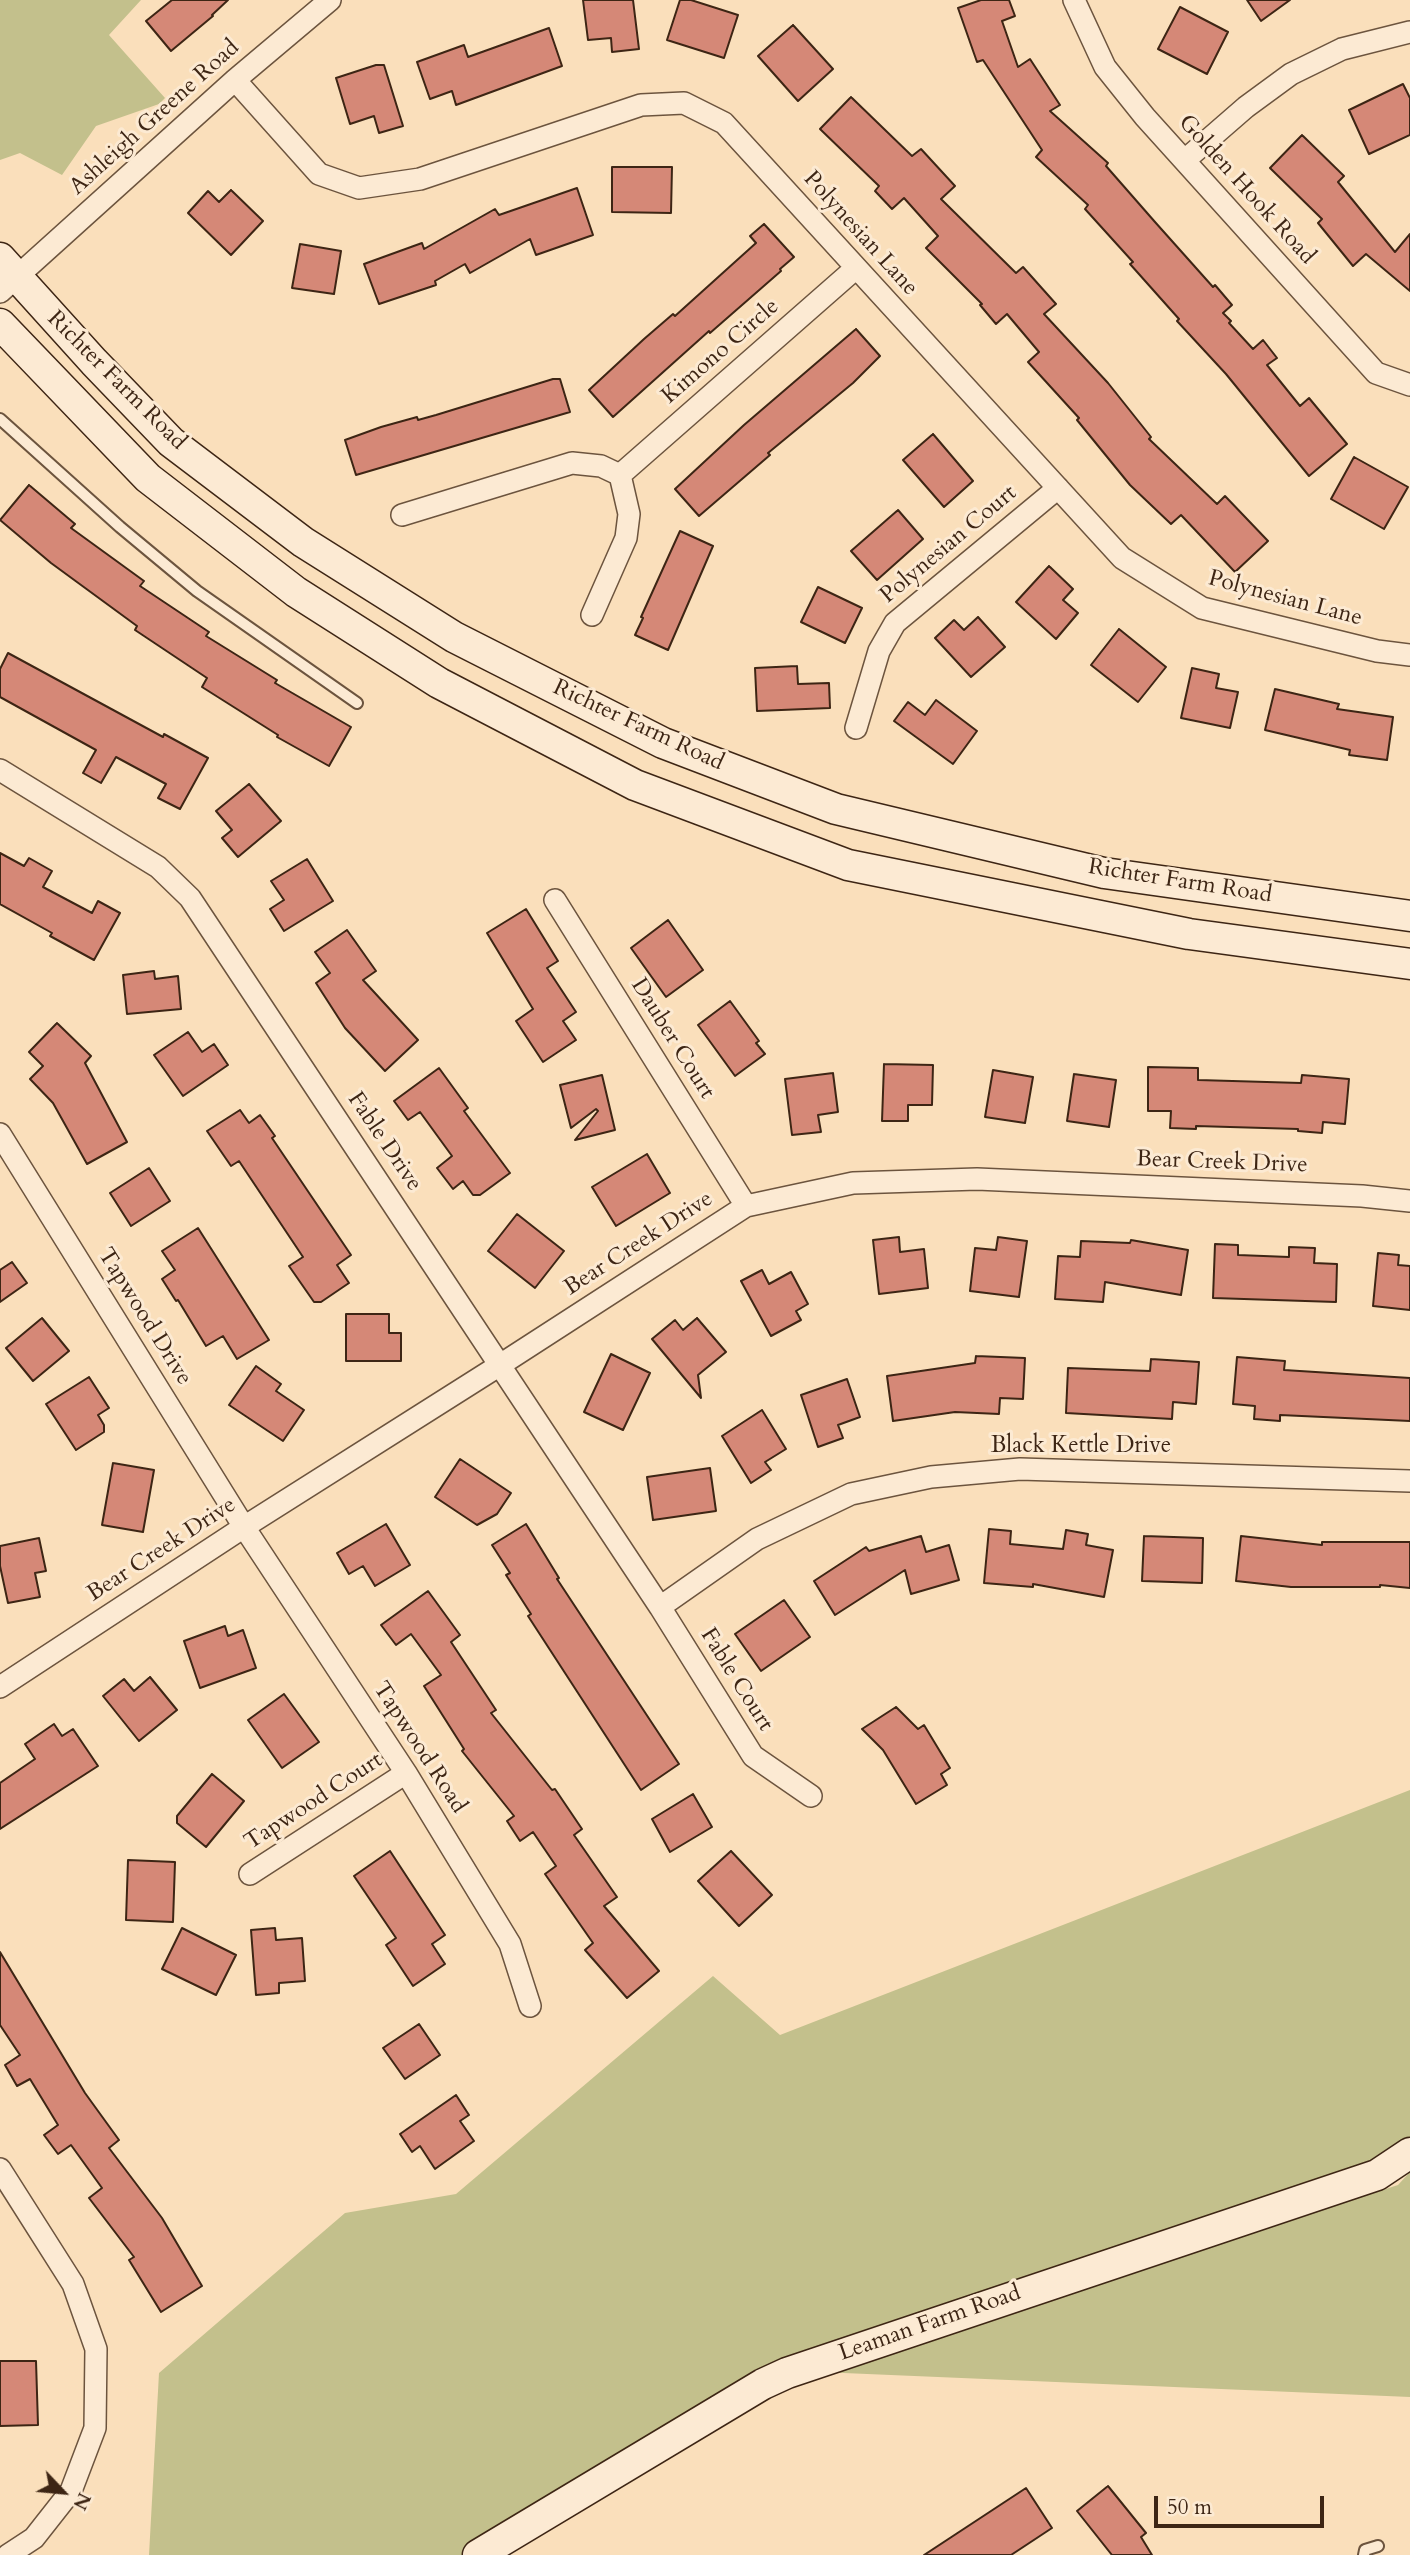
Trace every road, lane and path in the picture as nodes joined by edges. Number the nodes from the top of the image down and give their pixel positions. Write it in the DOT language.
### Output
graph roads {
  1 [pos="330,0"];
  2 [pos="1074,0"];
  3 [pos="1410,32"];
  4 [pos="235,80"];
  5 [pos="1185,160"];
  6 [pos="856,268"];
  7 [pos="5,276"];
  8 [pos="0,324"];
  9 [pos="1410,385"];
  10 [pos="0,419"];
  11 [pos="620,475"];
  12 [pos="1058,488"];
  13 [pos="402,514"];
  14 [pos="592,615"];
  15 [pos="1410,655"];
  16 [pos="357,704"];
  17 [pos="856,728"];
  18 [pos="0,770"];
  19 [pos="555,900"];
  20 [pos="1410,916"];
  21 [pos="1410,964"];
  22 [pos="0,1134"];
  23 [pos="1410,1201"];
  24 [pos="746,1206"];
  25 [pos="500,1365"];
  26 [pos="1410,1481"];
  27 [pos="244,1527"];
  28 [pos="660,1607"];
  29 [pos="0,1687"];
  30 [pos="405,1773"];
  31 [pos="811,1796"];
  32 [pos="250,1874"];
  33 [pos="530,2007"];
  34 [pos="1410,2153"];
  35 [pos="0,2169"];
  36 [pos="1378,2546"];
  37 [pos="8,2555"];
  38 [pos="478,2555"];
  39 [pos="1364,2555"];
  1 -- 4 [label="street, Ashleigh Greene Road"];
  2 -- 5 [label="street, Golden Hook Road"];
  3 -- 5 [label="street"];
  4 -- 6 [label="street, Polynesian Lane"];
  4 -- 7 [label="street, Ashleigh Greene Road"];
  5 -- 9 [label="street, Golden Hook Road"];
  6 -- 11 [label="street, Kimono Circle"];
  6 -- 12 [label="street, Polynesian Lane"];
  7 -- 20 [label="main road, Richter Farm Road"];
  8 -- 21 [label="main road, Richter Farm Road"];
  10 -- 16 [label="lane"];
  11 -- 13 [label="street"];
  11 -- 14 [label="street"];
  12 -- 15 [label="street, Polynesian Lane"];
  12 -- 17 [label="street, Polynesian Court"];
  18 -- 25 [label="street, Fable Drive"];
  19 -- 24 [label="street, Dauber Court"];
  22 -- 27 [label="street, Tapwood Drive"];
  23 -- 24 [label="street, Bear Creek Drive"];
  24 -- 25 [label="street, Bear Creek Drive"];
  25 -- 27 [label="street, Bear Creek Drive"];
  25 -- 28 [label="street, Fable Drive"];
  26 -- 28 [label="street, Black Kettle Drive"];
  27 -- 29 [label="street, Bear Creek Drive"];
  27 -- 30 [label="street, Tapwood Road"];
  28 -- 31 [label="street, Fable Court"];
  30 -- 32 [label="street, Tapwood Court"];
  30 -- 33 [label="street, Tapwood Road"];
  34 -- 38 [label="main road, Leaman Farm Road"];
  35 -- 37 [label="street"];
  36 -- 39 [label="lane"];
}
